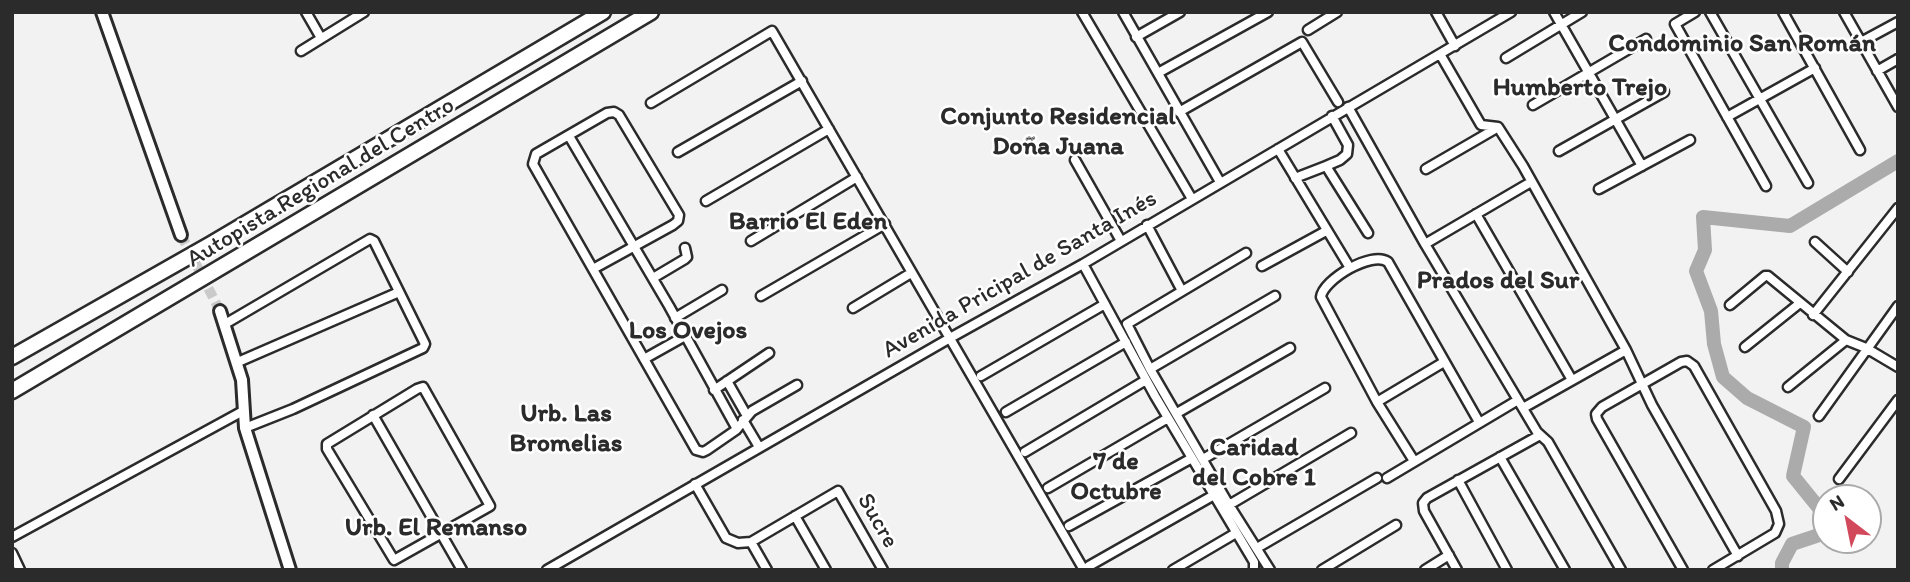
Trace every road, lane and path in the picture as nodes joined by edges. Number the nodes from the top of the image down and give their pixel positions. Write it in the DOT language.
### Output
graph roads {
  1 [pos="102,12"];
  2 [pos="306,12"];
  3 [pos="364,12"];
  4 [pos="603,12"];
  5 [pos="651,12"];
  6 [pos="1082,12"];
  7 [pos="1123,12"];
  8 [pos="1180,12"];
  9 [pos="1268,12"];
  10 [pos="1337,12"];
  11 [pos="1436,12"];
  12 [pos="1511,12"];
  13 [pos="1554,12"];
  14 [pos="1583,12"];
  15 [pos="1695,12"];
  16 [pos="1710,12"];
  17 [pos="1783,12"];
  18 [pos="1844,12"];
  19 [pos="1323,16"];
  20 [pos="1898,22"];
  21 [pos="1561,25"];
  22 [pos="1308,30"];
  23 [pos="1136,37"];
  24 [pos="321,38"];
  25 [pos="1646,39"];
  26 [pos="1861,42"];
  27 [pos="1455,46"];
  28 [pos="300,51"];
  29 [pos="1440,54"];
  30 [pos="1506,58"];
  31 [pos="1898,59"];
  32 [pos="1815,68"];
  33 [pos="1877,71"];
  34 [pos="1588,72"];
  35 [pos="1158,73"];
  36 [pos="802,81"];
  37 [pos="1664,92"];
  38 [pos="1759,98"];
  39 [pos="1338,102"];
  40 [pos="651,103"];
  41 [pos="1533,105"];
  42 [pos="1348,107"];
  43 [pos="1898,107"];
  44 [pos="1179,112"];
  45 [pos="1332,116"];
  46 [pos="1727,117"];
  47 [pos="1615,120"];
  48 [pos="1498,127"];
  49 [pos="829,129"];
  50 [pos="569,136"];
  51 [pos="1690,140"];
  52 [pos="1278,149"];
  53 [pos="1860,150"];
  54 [pos="1559,151"];
  55 [pos="678,152"];
  56 [pos="1075,160"];
  57 [pos="1326,166"];
  58 [pos="1642,166"];
  59 [pos="1426,169"];
  60 [pos="857,177"];
  61 [pos="1295,178"];
  62 [pos="1531,182"];
  63 [pos="1220,183"];
  64 [pos="1808,183"];
  65 [pos="1766,186"];
  66 [pos="1599,189"];
  67 [pos="1192,199"];
  68 [pos="706,201"];
  69 [pos="1898,208"];
  70 [pos="1476,214"];
  71 [pos="885,224"];
  72 [pos="1147,225"];
  73 [pos="1326,231"];
  74 [pos="1368,233"];
  75 [pos="181,235"];
  76 [pos="751,241"];
  77 [pos="1121,241"];
  78 [pos="1815,242"];
  79 [pos="1425,244"];
  80 [pos="635,247"];
  81 [pos="685,248"];
  82 [pos="1246,253"];
  83 [pos="1083,264"];
  84 [pos="1262,266"];
  85 [pos="1350,268"];
  86 [pos="593,270"];
  87 [pos="1848,272"];
  88 [pos="911,273"];
  89 [pos="653,278"];
  90 [pos="722,290"];
  91 [pos="1182,291"];
  92 [pos="398,292"];
  93 [pos="761,296"];
  94 [pos="1275,296"];
  95 [pos="1800,303"];
  96 [pos="1105,304"];
  97 [pos="1730,304"];
  98 [pos="1898,306"];
  99 [pos="853,308"];
  100 [pos="220,311"];
  101 [pos="1813,315"];
  102 [pos="675,318"];
  103 [pos="225,324"];
  104 [pos="685,336"];
  105 [pos="950,338"];
  106 [pos="1846,340"];
  107 [pos="1126,342"];
  108 [pos="1745,347"];
  109 [pos="1290,348"];
  110 [pos="1866,348"];
  111 [pos="1626,350"];
  112 [pos="769,353"];
  113 [pos="12,357"];
  114 [pos="644,359"];
  115 [pos="238,362"];
  116 [pos="1444,362"];
  117 [pos="1898,367"];
  118 [pos="1150,369"];
  119 [pos="981,376"];
  120 [pos="727,380"];
  121 [pos="1146,380"];
  122 [pos="1572,380"];
  123 [pos="1644,384"];
  124 [pos="797,385"];
  125 [pos="1788,387"];
  126 [pos="1325,388"];
  127 [pos="714,390"];
  128 [pos="12,391"];
  129 [pos="1518,400"];
  130 [pos="1898,400"];
  131 [pos="1377,402"];
  132 [pos="1523,408"];
  133 [pos="243,411"];
  134 [pos="1006,412"];
  135 [pos="1177,414"];
  136 [pos="373,415"];
  137 [pos="1819,416"];
  138 [pos="745,418"];
  139 [pos="1168,418"];
  140 [pos="1479,422"];
  141 [pos="244,428"];
  142 [pos="737,429"];
  143 [pos="1352,433"];
  144 [pos="1540,435"];
  145 [pos="759,447"];
  146 [pos="1025,452"];
  147 [pos="1500,457"];
  148 [pos="1192,458"];
  149 [pos="1203,459"];
  150 [pos="1414,461"];
  151 [pos="1377,478"];
  152 [pos="1387,478"];
  153 [pos="1839,479"];
  154 [pos="1458,480"];
  155 [pos="695,484"];
  156 [pos="1048,488"];
  157 [pos="1214,495"];
  158 [pos="1229,505"];
  159 [pos="795,516"];
  160 [pos="1396,525"];
  161 [pos="1069,526"];
  162 [pos="1236,533"];
  163 [pos="442,535"];
  164 [pos="12,537"];
  165 [pos="751,542"];
  166 [pos="1257,548"];
  167 [pos="12,554"];
  168 [pos="1449,555"];
  169 [pos="1738,556"];
  170 [pos="562,566"];
  171 [pos="1087,568"];
  172 [pos="20,570"];
  173 [pos="290,570"];
  174 [pos="462,570"];
  175 [pos="547,570"];
  176 [pos="767,570"];
  177 [pos="826,570"];
  178 [pos="883,570"];
  179 [pos="1173,570"];
  180 [pos="1254,570"];
  181 [pos="1269,570"];
  182 [pos="1322,570"];
  183 [pos="1425,570"];
  184 [pos="1457,570"];
  185 [pos="1507,570"];
  186 [pos="1565,570"];
  187 [pos="1620,570"];
  188 [pos="1683,570"];
  189 [pos="1713,570"];
  1 -- 75 [label="main road"];
  2 -- 24 [label="street"];
  3 -- 24 [label="street"];
  4 -- 113 [label="highway, Autopista Regional del Centro"];
  5 -- 128 [label="highway, Autopista Regional del Centro"];
  6 -- 67 [label="street"];
  7 -- 23 [label="street"];
  8 -- 23 [label="street"];
  9 -- 35 [label="street"];
  10 -- 19 [label="street"];
  11 -- 27 [label="street"];
  12 -- 27 [label="street, Avenida Pricipal de Santa Inés"];
  13 -- 21 [label="street"];
  14 -- 21 [label="street"];
  15 -- 46 [label="street"];
  16 -- 38 [label="street"];
  17 -- 32 [label="street"];
  18 -- 26 [label="street"];
  19 -- 22 [label="street"];
  20 -- 26 [label="street"];
  21 -- 30 [label="street"];
  21 -- 34 [label="street"];
  23 -- 35 [label="street"];
  24 -- 28 [label="street"];
  25 -- 34 [label="street"];
  26 -- 33 [label="street"];
  27 -- 29 [label="street, Avenida Pricipal de Santa Inés"];
  29 -- 42 [label="street, Avenida Pricipal de Santa Inés"];
  29 -- 48 [label="street"];
  31 -- 33 [label="street"];
  32 -- 38 [label="street"];
  32 -- 53 [label="street"];
  33 -- 43 [label="street"];
  34 -- 41 [label="street"];
  34 -- 47 [label="street"];
  35 -- 44 [label="street"];
  36 -- 40 [label="street"];
  36 -- 49 [label="street"];
  36 -- 55 [label="street"];
  37 -- 47 [label="street"];
  38 -- 46 [label="street"];
  38 -- 64 [label="street"];
  39 -- 44 [label="street"];
  42 -- 45 [label="street, Avenida Pricipal de Santa Inés"];
  42 -- 79 [label="street"];
  44 -- 63 [label="street"];
  45 -- 52 [label="street, Avenida Pricipal de Santa Inés"];
  45 -- 57 [label="street"];
  46 -- 65 [label="street"];
  47 -- 54 [label="street"];
  47 -- 58 [label="street"];
  48 -- 59 [label="street"];
  48 -- 62 [label="street"];
  49 -- 60 [label="street"];
  49 -- 68 [label="street"];
  50 -- 80 [label="street"];
  50 -- 80 [label="street"];
  50 -- 86 [label="street"];
  51 -- 58 [label="street"];
  52 -- 61 [label="street"];
  52 -- 63 [label="street, Avenida Pricipal de Santa Inés"];
  56 -- 77 [label="street"];
  57 -- 61 [label="street"];
  57 -- 74 [label="street"];
  58 -- 66 [label="street"];
  60 -- 71 [label="street"];
  60 -- 76 [label="street"];
  61 -- 73 [label="street"];
  62 -- 70 [label="street"];
  62 -- 111 [label="street"];
  63 -- 67 [label="street, Avenida Pricipal de Santa Inés"];
  67 -- 72 [label="street, Avenida Pricipal de Santa Inés"];
  69 -- 87 [label="street"];
  70 -- 79 [label="street"];
  70 -- 122 [label="street"];
  71 -- 88 [label="street"];
  71 -- 93 [label="street"];
  72 -- 77 [label="street, Avenida Pricipal de Santa Inés"];
  72 -- 91 [label="street"];
  73 -- 84 [label="street"];
  73 -- 85 [label="street"];
  77 -- 83 [label="street, Avenida Pricipal de Santa Inés"];
  78 -- 87 [label="street"];
  79 -- 129 [label="street"];
  80 -- 86 [label="street"];
  80 -- 89 [label="street"];
  81 -- 89 [label="street"];
  82 -- 91 [label="street"];
  83 -- 96 [label="street"];
  83 -- 105 [label="street, Avenida Pricipal de Santa Inés"];
  85 -- 116 [label="street"];
  85 -- 131 [label="street"];
  86 -- 114 [label="street"];
  87 -- 101 [label="street"];
  88 -- 99 [label="street"];
  88 -- 105 [label="street"];
  89 -- 102 [label="street"];
  90 -- 102 [label="street"];
  91 -- 118 [label="street"];
  92 -- 103 [label="street"];
  92 -- 115 [label="street"];
  92 -- 141 [label="street"];
  94 -- 118 [label="street"];
  95 -- 97 [label="street"];
  95 -- 101 [label="street"];
  95 -- 108 [label="street"];
  96 -- 107 [label="street"];
  96 -- 119 [label="street"];
  98 -- 110 [label="street"];
  100 -- 103 [label="main road"];
  101 -- 106 [label="street"];
  102 -- 104 [label="street"];
  103 -- 115 [label="main road"];
  104 -- 114 [label="street"];
  104 -- 127 [label="street"];
  105 -- 145 [label="street, Avenida Pricipal de Santa Inés"];
  105 -- 171 [label="street"];
  106 -- 110 [label="street"];
  106 -- 125 [label="street"];
  107 -- 121 [label="street"];
  107 -- 134 [label="street"];
  109 -- 135 [label="street"];
  110 -- 117 [label="street"];
  110 -- 137 [label="street"];
  111 -- 122 [label="street"];
  111 -- 123 [label="street"];
  112 -- 120 [label="street"];
  114 -- 142 [label="street"];
  115 -- 133 [label="main road"];
  116 -- 131 [label="street"];
  116 -- 140 [label="street"];
  118 -- 135 [label="street"];
  120 -- 127 [label="street"];
  120 -- 138 [label="street"];
  121 -- 139 [label="street"];
  121 -- 146 [label="street"];
  122 -- 132 [label="street"];
  123 -- 169 [label="street"];
  123 -- 169 [label="street"];
  123 -- 188 [label="street"];
  124 -- 138 [label="street"];
  126 -- 149 [label="street"];
  127 -- 142 [label="street"];
  129 -- 132 [label="street"];
  129 -- 140 [label="street"];
  130 -- 153 [label="street"];
  131 -- 150 [label="street"];
  132 -- 144 [label="street"];
  133 -- 141 [label="main road"];
  133 -- 164 [label="street"];
  135 -- 149 [label="street"];
  136 -- 163 [label="street"];
  136 -- 163 [label="street"];
  136 -- 163 [label="street"];
  138 -- 142 [label="street"];
  138 -- 145 [label="street"];
  139 -- 148 [label="street"];
  139 -- 156 [label="street"];
  140 -- 150 [label="street"];
  141 -- 173 [label="main road"];
  143 -- 158 [label="street"];
  144 -- 147 [label="street"];
  144 -- 187 [label="street"];
  145 -- 155 [label="street, Avenida Pricipal de Santa Inés"];
  147 -- 154 [label="street"];
  147 -- 186 [label="street"];
  148 -- 157 [label="street"];
  148 -- 161 [label="street"];
  149 -- 158 [label="street"];
  150 -- 152 [label="street"];
  151 -- 166 [label="street"];
  154 -- 168 [label="street"];
  154 -- 185 [label="street"];
  155 -- 165 [label="street"];
  155 -- 170 [label="street, Avenida Pricipal de Santa Inés"];
  157 -- 162 [label="street"];
  157 -- 171 [label="street"];
  158 -- 166 [label="street"];
  159 -- 165 [label="street"];
  159 -- 177 [label="street"];
  159 -- 178 [label="street, Sucre"];
  160 -- 182 [label="street"];
  162 -- 179 [label="street"];
  162 -- 180 [label="street"];
  163 -- 174 [label="street"];
  165 -- 176 [label="street"];
  166 -- 181 [label="street"];
  167 -- 172 [label="street"];
  168 -- 183 [label="street"];
  168 -- 184 [label="street"];
  169 -- 189 [label="street"];
  170 -- 175 [label="street, Avenida Pricipal de Santa Inés"];
}
